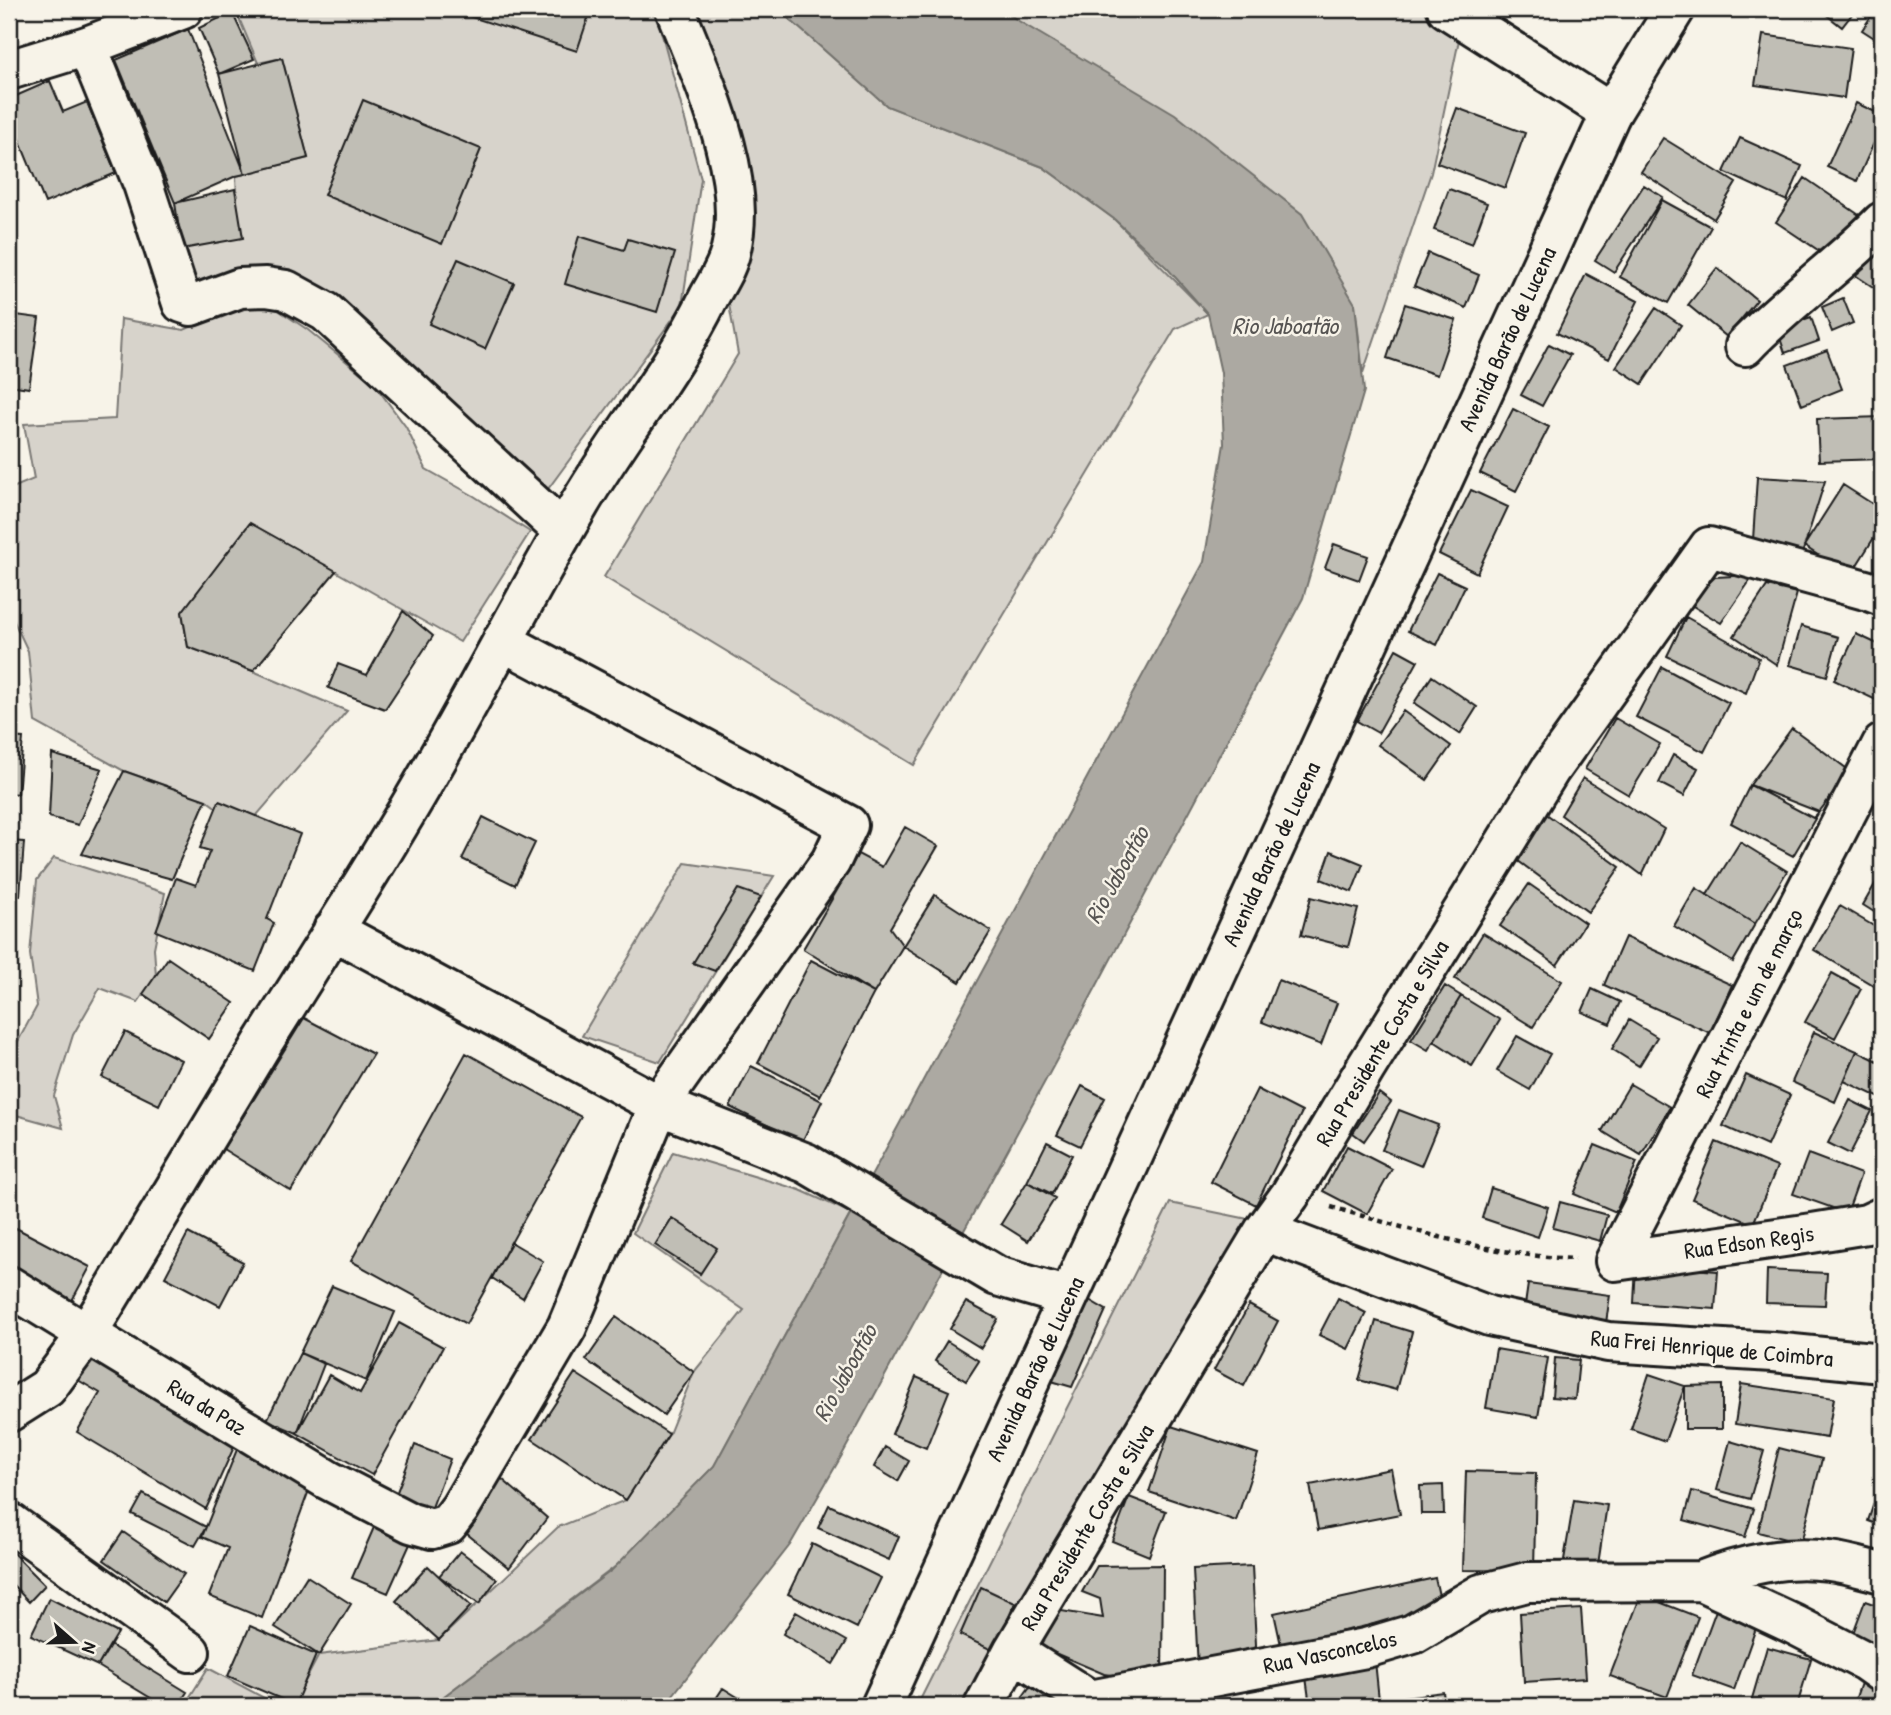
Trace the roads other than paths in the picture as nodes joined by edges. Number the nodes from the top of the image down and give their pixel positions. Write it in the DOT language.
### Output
graph roads {
  1 [pos="183,9"];
  2 [pos="675,9"];
  3 [pos="1447,9"];
  4 [pos="1675,9"];
  5 [pos="87,46"];
  6 [pos="9,70"];
  7 [pos="1611,113"];
  8 [pos="1882,222"];
  9 [pos="1745,346"];
  10 [pos="563,531"];
  11 [pos="1878,584"];
  12 [pos="502,641"];
  13 [pos="1882,744"];
  14 [pos="333,930"];
  15 [pos="659,1105"];
  16 [pos="1882,1217"];
  17 [pos="1264,1231"];
  18 [pos="1615,1261"];
  19 [pos="9,1286"];
  20 [pos="1068,1297"];
  21 [pos="87,1334"];
  22 [pos="1882,1363"];
  23 [pos="9,1412"];
  24 [pos="9,1522"];
  25 [pos="1882,1573"];
  26 [pos="1701,1581"];
  27 [pos="1013,1651"];
  28 [pos="190,1652"];
  29 [pos="1882,1673"];
  30 [pos="1095,1703"];
  31 [pos="881,1706"];
  32 [pos="984,1706"];
  1 -- 5 [label="street"];
  2 -- 10 [label="street"];
  3 -- 7 [label="street"];
  4 -- 7 [label="street, Avenida Barão de Lucena"];
  5 -- 6 [label="street"];
  5 -- 10 [label="street"];
  7 -- 20 [label="street, Avenida Barão de Lucena"];
  8 -- 9 [label="street"];
  10 -- 12 [label="street"];
  11 -- 17 [label="street, Rua Presidente Costa e Silva"];
  12 -- 14 [label="street"];
  12 -- 15 [label="street"];
  13 -- 18 [label="street, Rua trinta e um de março"];
  14 -- 15 [label="street"];
  14 -- 21 [label="street"];
  15 -- 20 [label="street"];
  15 -- 21 [label="street, Rua da Paz"];
  16 -- 18 [label="street, Rua Edson Regis"];
  17 -- 22 [label="street, Rua Frei Henrique de Coimbra"];
  17 -- 27 [label="street, Rua Presidente Costa e Silva"];
  19 -- 21 [label="street, Rua da Paz"];
  20 -- 31 [label="street, Avenida Barão de Lucena"];
  21 -- 23 [label="street"];
  24 -- 28 [label="street"];
  25 -- 26 [label="street"];
  26 -- 29 [label="street, Rua Vasconcelos"];
  26 -- 30 [label="street, Rua Vasconcelos"];
  27 -- 30 [label="street, Rua Vasconcelos"];
  27 -- 32 [label="street, Rua Presidente Costa e Silva"];
}
